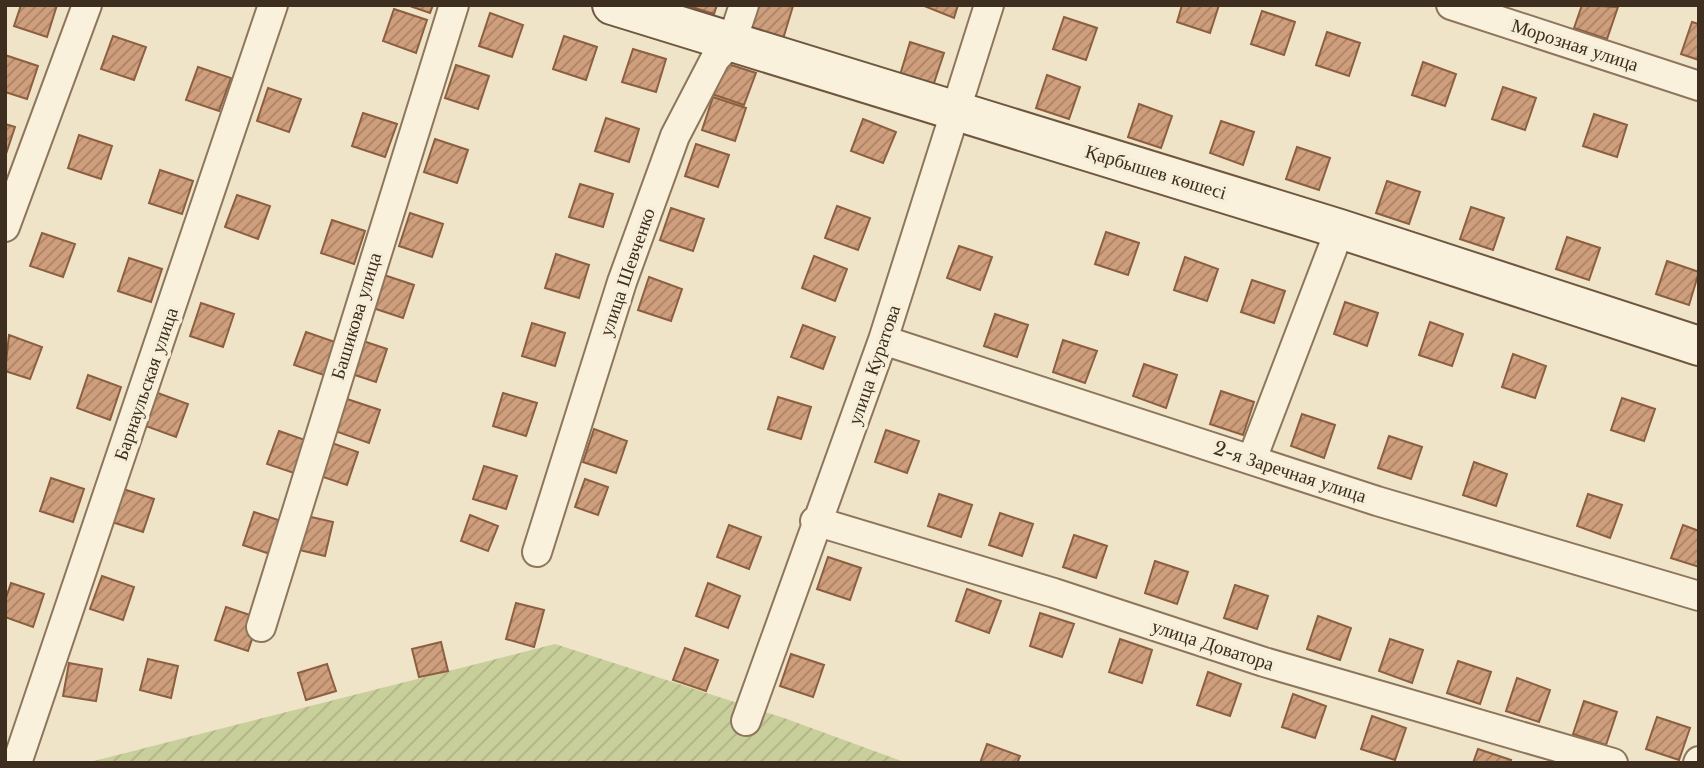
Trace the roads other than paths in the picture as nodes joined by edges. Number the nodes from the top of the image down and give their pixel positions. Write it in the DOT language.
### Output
graph roads {
  1 [pos="88,5"];
  2 [pos="273,5"];
  3 [pos="454,5"];
  4 [pos="612,5"];
  5 [pos="989,5"];
  6 [pos="1451,5"];
  7 [pos="738,23"];
  8 [pos="1699,86"];
  9 [pos="957,111"];
  10 [pos="5,227"];
  11 [pos="1340,229"];
  12 [pos="883,340"];
  13 [pos="1699,346"];
  14 [pos="1252,459"];
  15 [pos="816,521"];
  16 [pos="537,552"];
  17 [pos="1699,596"];
  18 [pos="261,627"];
  19 [pos="746,720"];
  20 [pos="16,763"];
  21 [pos="1613,763"];
  1 -- 10 [label="street"];
  2 -- 20 [label="street, Барнаульская улица"];
  3 -- 18 [label="street, Башикова улица"];
  4 -- 7 [label="main road, Қарбышев көшесі"];
  5 -- 9 [label="street, улица Куратова"];
  6 -- 8 [label="street, Морозная улица"];
  7 -- 9 [label="main road, Қарбышев көшесі"];
  7 -- 16 [label="street, улица Шевченко"];
  9 -- 11 [label="main road, Қарбышев көшесі"];
  9 -- 12 [label="street, улица Куратова"];
  11 -- 13 [label="main road, Қарбышев көшесі"];
  11 -- 14 [label="street"];
  12 -- 14 [label="street, 2-я Заречная улица"];
  12 -- 15 [label="street, улица Куратова"];
  14 -- 17 [label="street, 2-я Заречная улица"];
  15 -- 19 [label="street, улица Куратова"];
  15 -- 21 [label="street, улица Доватора"];
}
